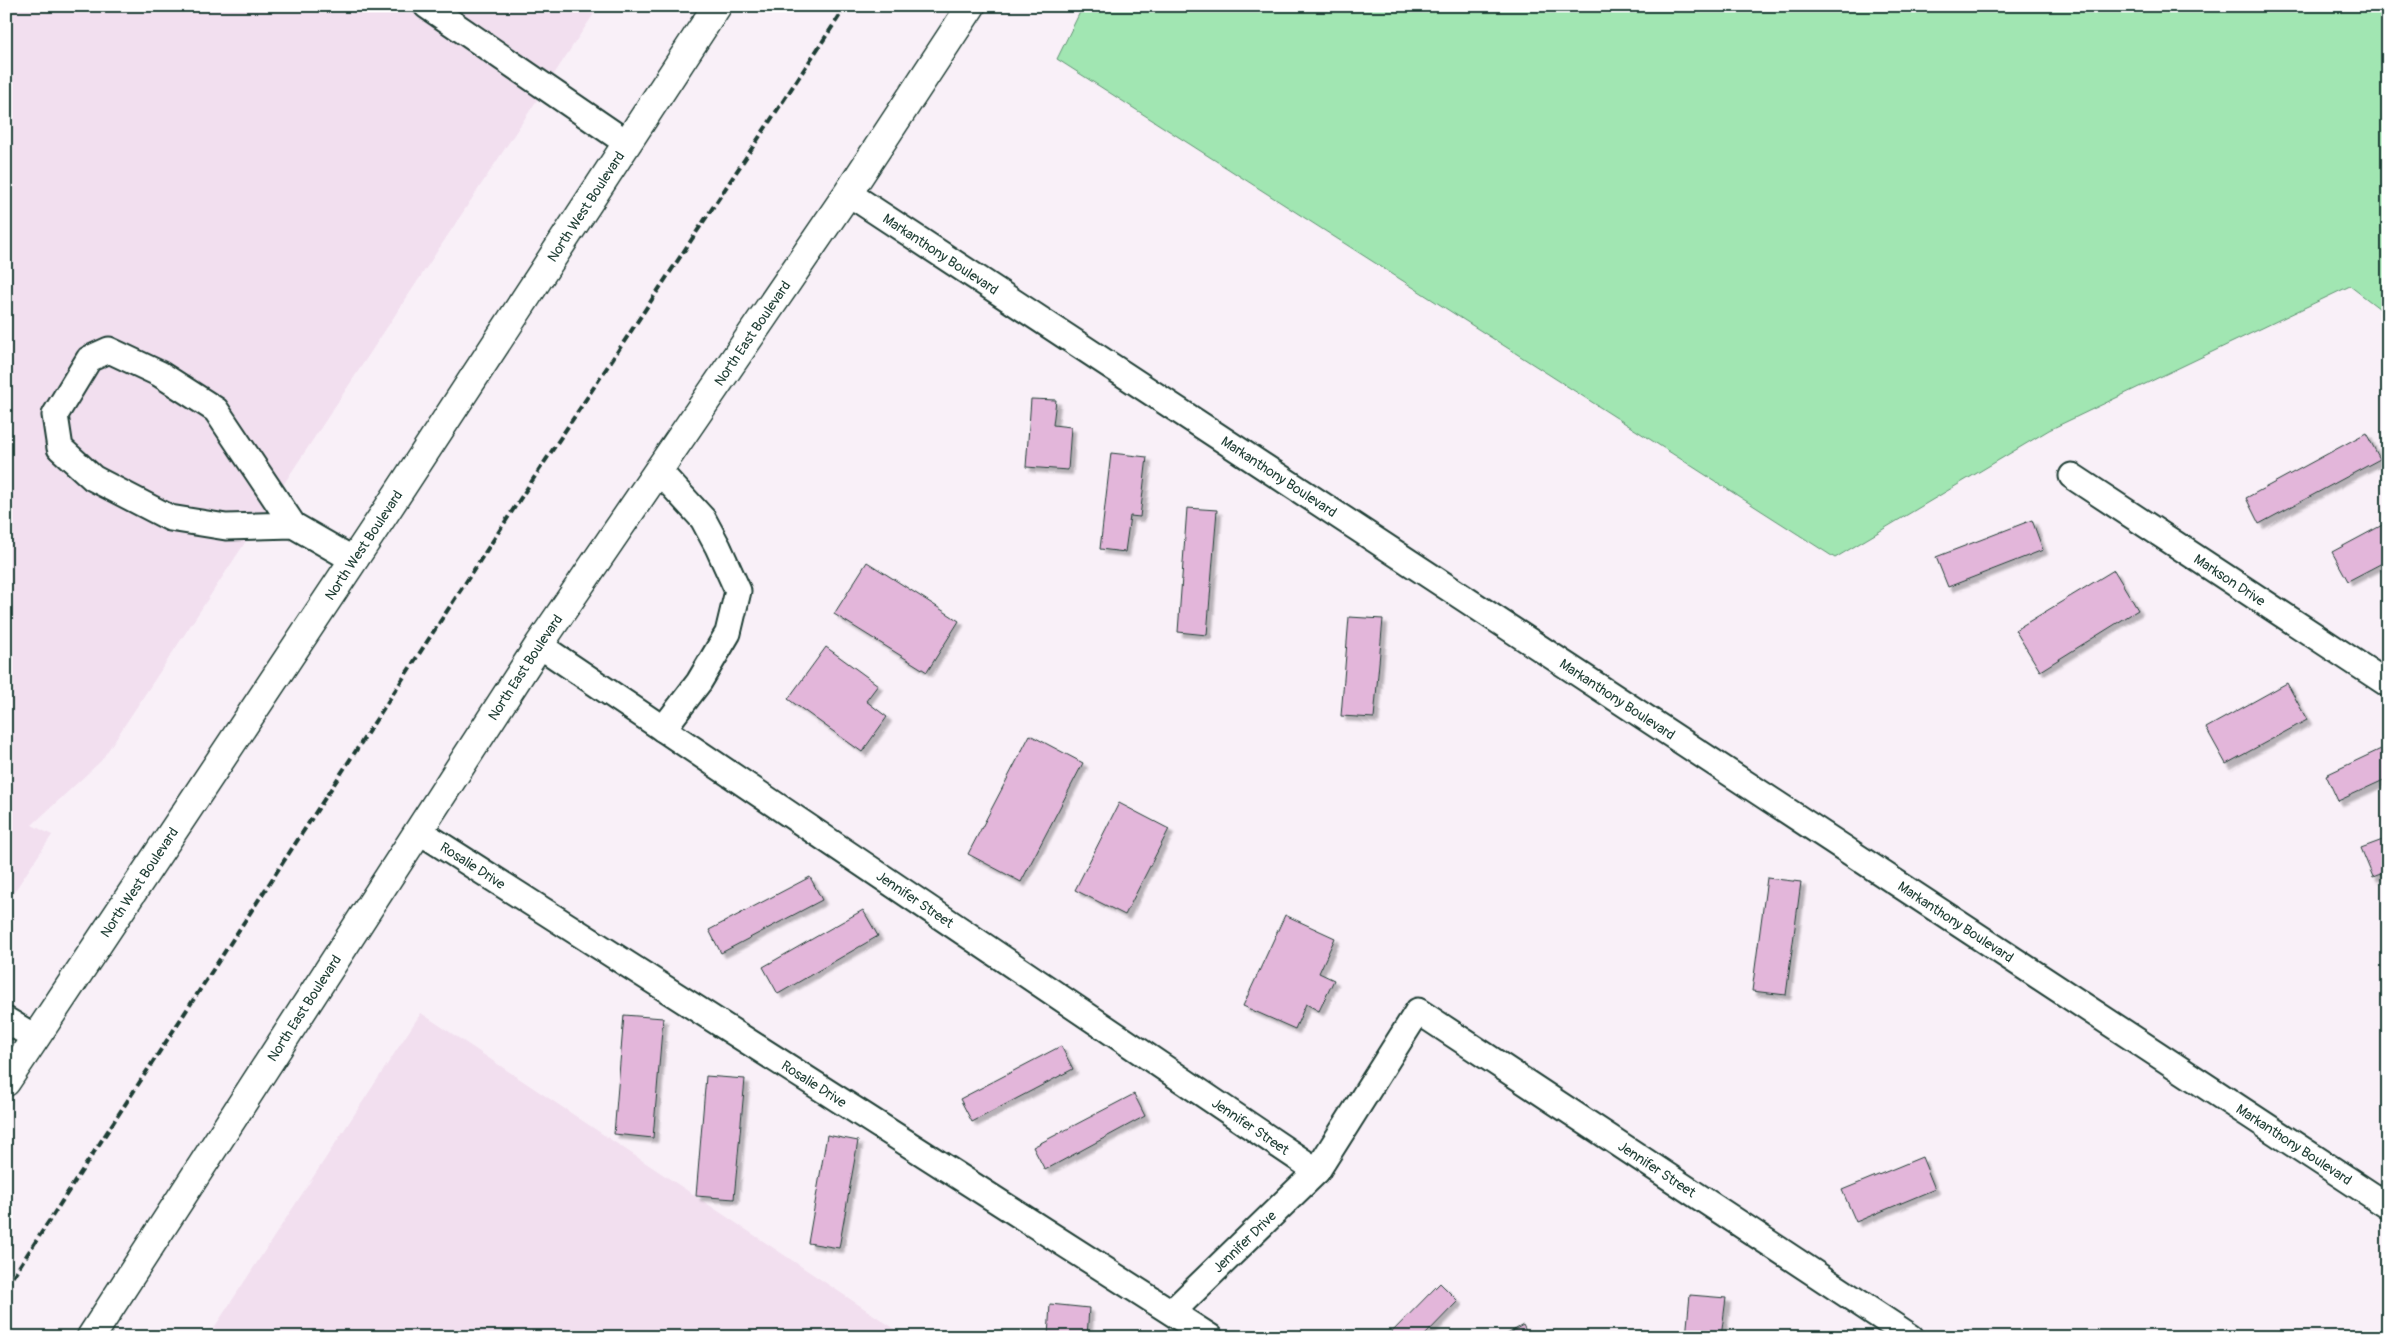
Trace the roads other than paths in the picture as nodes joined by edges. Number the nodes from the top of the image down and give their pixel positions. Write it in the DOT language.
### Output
graph roads {
  1 [pos="427,6"];
  2 [pos="717,6"];
  3 [pos="971,6"];
  4 [pos="627,143"];
  5 [pos="848,193"];
  6 [pos="658,470"];
  7 [pos="2072,476"];
  8 [pos="293,525"];
  9 [pos="352,559"];
  10 [pos="539,645"];
  11 [pos="2388,684"];
  12 [pos="662,728"];
  13 [pos="418,831"];
  14 [pos="6,1020"];
  15 [pos="36,1038"];
  16 [pos="6,1082"];
  17 [pos="1317,1170"];
  18 [pos="2388,1206"];
  19 [pos="1172,1312"];
  20 [pos="91,1337"];
  21 [pos="1210,1337"];
  22 [pos="1911,1337"];
  1 -- 4 [label="lane"];
  2 -- 4 [label="main road, North West Boulevard"];
  3 -- 5 [label="main road, North East Boulevard"];
  4 -- 9 [label="main road, North West Boulevard"];
  5 -- 6 [label="main road, North East Boulevard"];
  5 -- 18 [label="lane, Markanthony Boulevard"];
  6 -- 10 [label="main road, North East Boulevard"];
  6 -- 12 [label="lane"];
  7 -- 11 [label="lane, Markson Drive"];
  8 -- 8 [label="lane"];
  8 -- 9 [label="lane"];
  9 -- 15 [label="main road, North West Boulevard"];
  10 -- 12 [label="lane, Jennifer Street"];
  10 -- 13 [label="main road, North East Boulevard"];
  12 -- 17 [label="lane, Jennifer Street"];
  13 -- 19 [label="lane, Rosalie Drive"];
  13 -- 20 [label="main road, North East Boulevard"];
  14 -- 15 [label="lane"];
  15 -- 16 [label="main road, North West Boulevard"];
  17 -- 19 [label="lane, Jennifer Drive"];
  17 -- 22 [label="lane, Jennifer Street"];
  19 -- 21 [label="lane, Rosalie Drive"];
}
